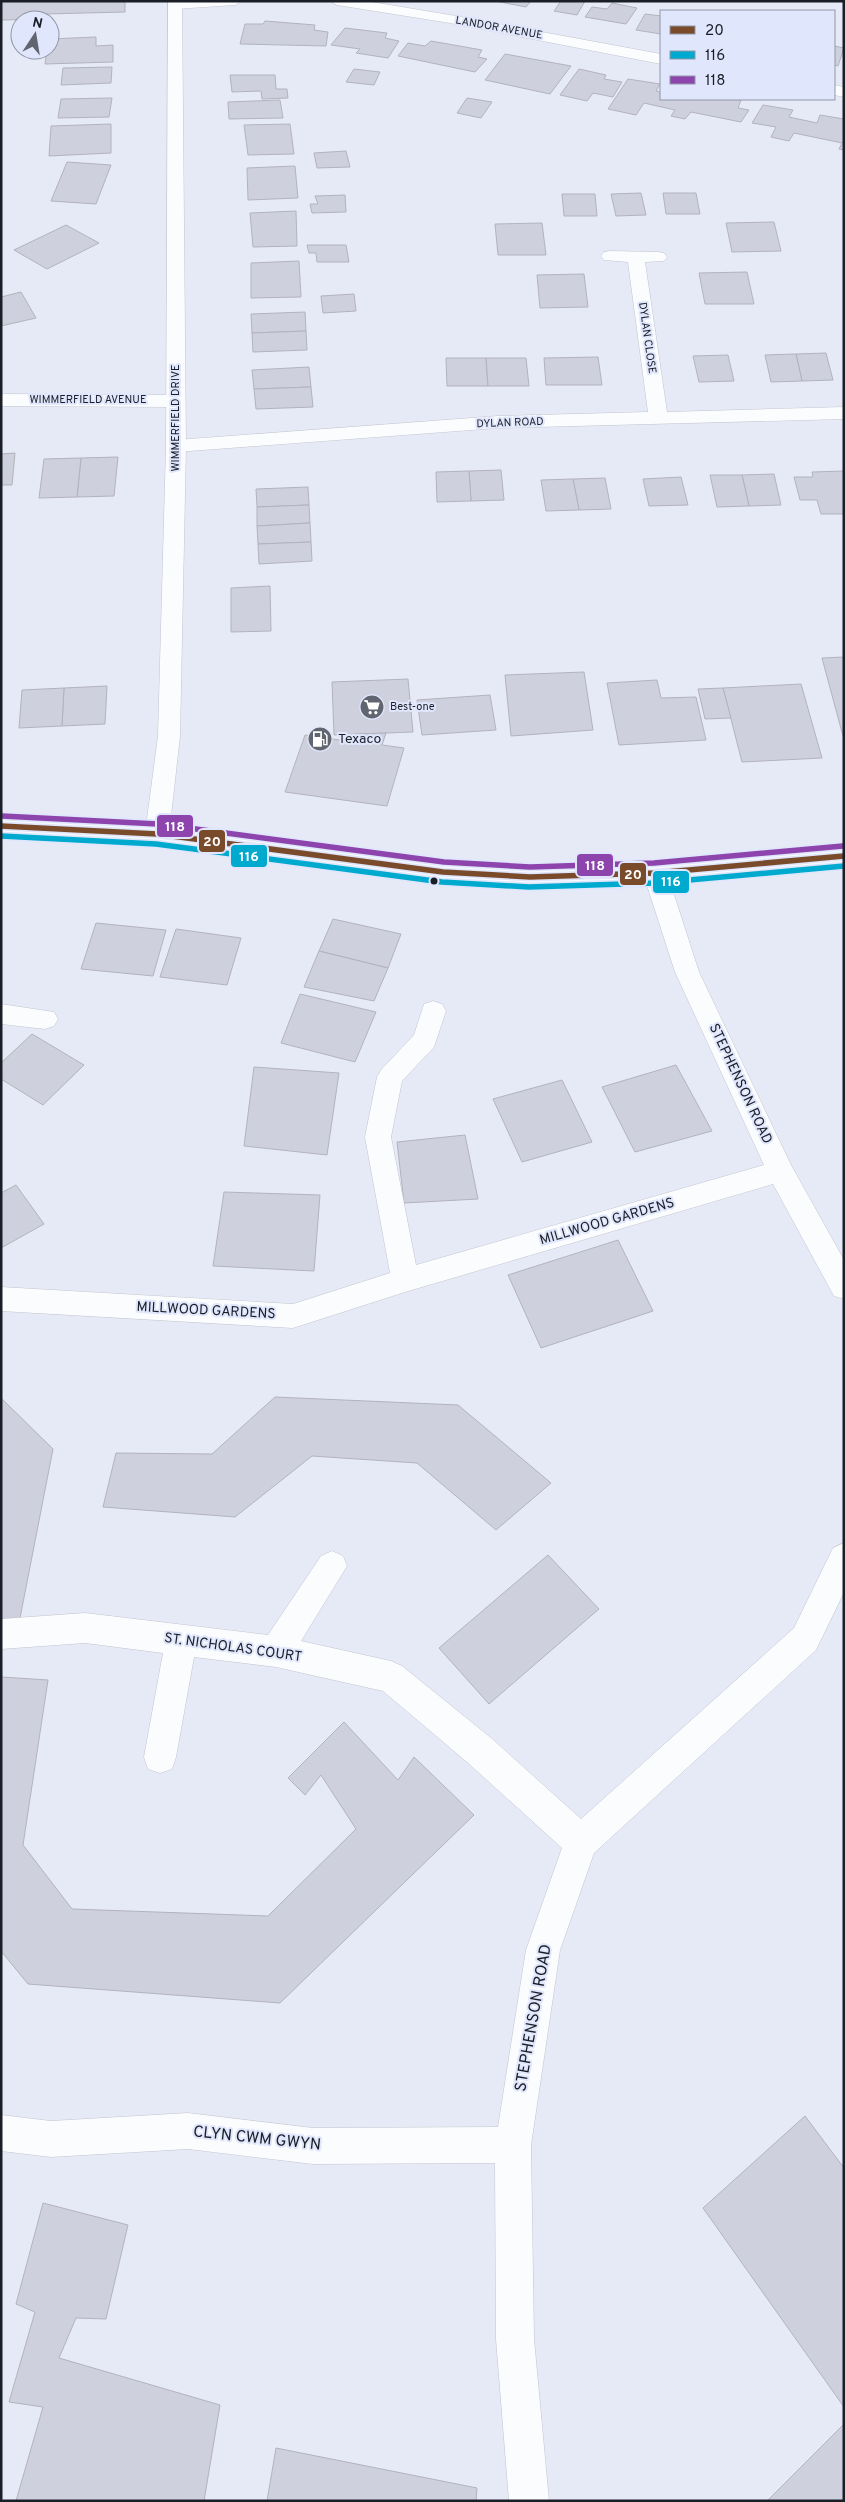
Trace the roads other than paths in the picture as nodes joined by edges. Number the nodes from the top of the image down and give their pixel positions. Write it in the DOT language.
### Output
graph roads {
  1 [pos="235,1"];
  2 [pos="337,1"];
  3 [pos="175,3"];
  4 [pos="660,58"];
  5 [pos="610,256"];
  6 [pos="636,257"];
  7 [pos="658,257"];
  8 [pos="1,400"];
  9 [pos="176,401"];
  10 [pos="844,413"];
  11 [pos="658,418"];
  12 [pos="176,446"];
  13 [pos="1,826"];
  14 [pos="157,834"];
  15 [pos="844,856"];
  16 [pos="655,873"];
  17 [pos="433,1011"];
  18 [pos="1,1014"];
  19 [pos="45,1019"];
  20 [pos="780,1171"];
  21 [pos="405,1280"];
  22 [pos="844,1287"];
  23 [pos="1,1299"];
  24 [pos="844,1558"];
  25 [pos="332,1566"];
  26 [pos="1,1634"];
  27 [pos="181,1640"];
  28 [pos="276,1651"];
  29 [pos="160,1757"];
  30 [pos="581,1842"];
  31 [pos="1,2133"];
  32 [pos="512,2145"];
  33 [pos="529,2501"];
  1 -- 3 [label="street"];
  2 -- 4 [label="street, LANDOR AVENUE"];
  3 -- 9 [label="street, WIMMERFIELD DRIVE"];
  5 -- 6 [label="street"];
  6 -- 7 [label="street"];
  6 -- 11 [label="street, DYLAN CLOSE"];
  8 -- 9 [label="street, WIMMERFIELD AVENUE"];
  9 -- 12 [label="street, WIMMERFIELD DRIVE"];
  10 -- 11 [label="street, DYLAN ROAD"];
  11 -- 12 [label="street, DYLAN ROAD"];
  12 -- 14 [label="street, WIMMERFIELD DRIVE"];
  13 -- 14 [label="street"];
  14 -- 16 [label="street"];
  15 -- 16 [label="street"];
  16 -- 20 [label="street, STEPHENSON ROAD"];
  17 -- 21 [label="street"];
  18 -- 19 [label="street"];
  20 -- 21 [label="street, MILLWOOD GARDENS"];
  20 -- 22 [label="street, STEPHENSON ROAD"];
  21 -- 23 [label="street, MILLWOOD GARDENS"];
  24 -- 30 [label="street, STEPHENSON ROAD"];
  25 -- 28 [label="street"];
  26 -- 27 [label="street, ST. NICHOLAS COURT"];
  27 -- 28 [label="street, ST. NICHOLAS COURT"];
  27 -- 29 [label="street"];
  28 -- 30 [label="street, ST. NICHOLAS COURT"];
  30 -- 32 [label="street, STEPHENSON ROAD"];
  31 -- 32 [label="street, CLYN CWM GWYN"];
  32 -- 33 [label="street, STEPHENSON ROAD"];
}
